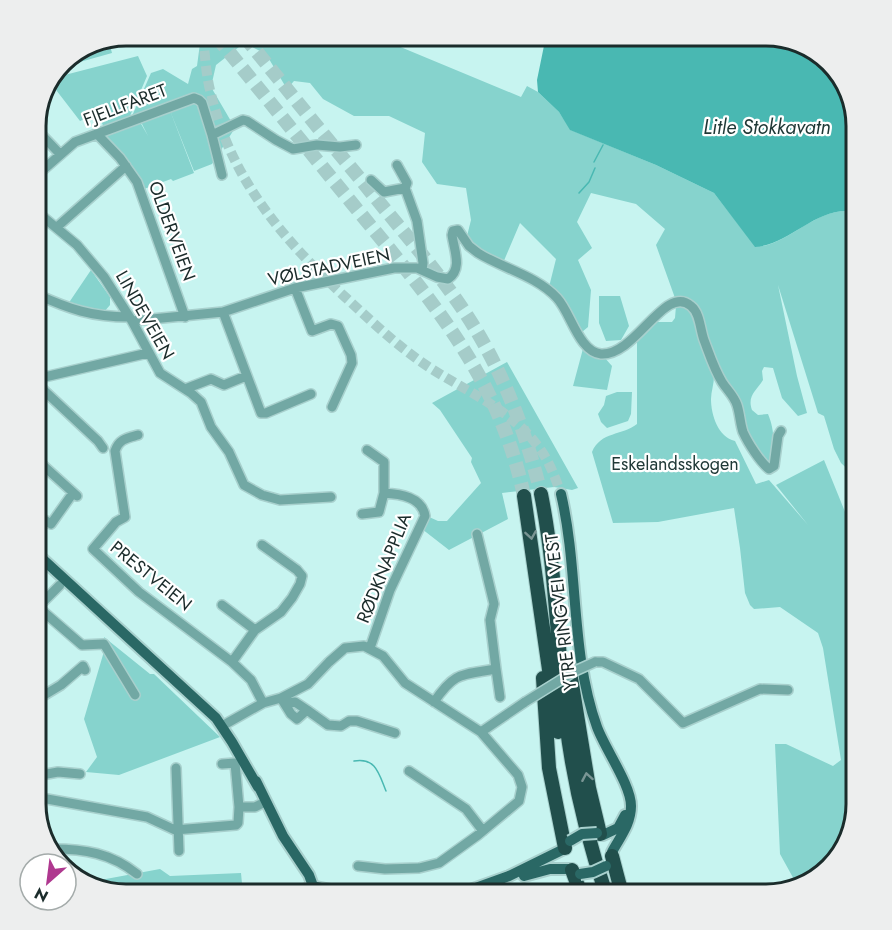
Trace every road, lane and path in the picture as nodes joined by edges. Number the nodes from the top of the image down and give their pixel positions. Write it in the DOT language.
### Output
graph roads {
  1 [pos="97,134"];
  2 [pos="212,135"];
  3 [pos="47,140"];
  4 [pos="356,145"];
  5 [pos="60,154"];
  6 [pos="397,165"];
  7 [pos="47,166"];
  8 [pos="126,166"];
  9 [pos="222,175"];
  10 [pos="371,180"];
  11 [pos="405,188"];
  12 [pos="47,219"];
  13 [pos="57,227"];
  14 [pos="422,270"];
  15 [pos="295,288"];
  16 [pos="47,299"];
  17 [pos="223,312"];
  18 [pos="185,317"];
  19 [pos="130,319"];
  20 [pos="148,352"];
  21 [pos="246,376"];
  22 [pos="47,378"];
  23 [pos="184,389"];
  24 [pos="47,391"];
  25 [pos="311,394"];
  26 [pos="332,407"];
  27 [pos="781,431"];
  28 [pos="138,435"];
  29 [pos="103,448"];
  30 [pos="367,450"];
  31 [pos="46,469"];
  32 [pos="384,493"];
  33 [pos="541,494"];
  34 [pos="561,494"];
  35 [pos="524,496"];
  36 [pos="331,497"];
  37 [pos="362,514"];
  38 [pos="46,521"];
  39 [pos="477,534"];
  40 [pos="262,545"];
  41 [pos="46,562"];
  42 [pos="60,585"];
  43 [pos="555,591"];
  44 [pos="46,599"];
  45 [pos="222,605"];
  46 [pos="542,614"];
  47 [pos="46,616"];
  48 [pos="255,630"];
  49 [pos="370,648"];
  50 [pos="232,662"];
  51 [pos="84,668"];
  52 [pos="496,669"];
  53 [pos="788,690"];
  54 [pos="46,694"];
  55 [pos="135,695"];
  56 [pos="500,697"];
  57 [pos="283,701"];
  58 [pos="434,702"];
  59 [pos="263,703"];
  60 [pos="225,724"];
  61 [pos="481,732"];
  62 [pos="395,733"];
  63 [pos="222,764"];
  64 [pos="176,768"];
  65 [pos="409,771"];
  66 [pos="46,774"];
  67 [pos="80,774"];
  68 [pos="627,791"];
  69 [pos="46,799"];
  70 [pos="265,802"];
  71 [pos="239,807"];
  72 [pos="178,830"];
  73 [pos="483,831"];
  74 [pos="600,834"];
  75 [pos="566,846"];
  76 [pos="61,849"];
  77 [pos="179,851"];
  78 [pos="610,858"];
  79 [pos="358,866"];
  80 [pos="574,871"];
  81 [pos="131,874"];
  82 [pos="308,884"];
  83 [pos="487,884"];
  84 [pos="504,884"];
  85 [pos="578,884"];
  86 [pos="593,884"];
  87 [pos="603,884"];
  88 [pos="619,884"];
  1 -- 2 [label="street, FJELLFARET"];
  1 -- 5 [label="street, FJELLFARET"];
  1 -- 8 [label="street, OLDERVEIEN"];
  2 -- 4 [label="street"];
  2 -- 9 [label="street, FJELLFARET"];
  3 -- 5 [label="street"];
  5 -- 7 [label="street, FJELLFARET"];
  6 -- 11 [label="street"];
  8 -- 13 [label="street"];
  8 -- 18 [label="street, OLDERVEIEN"];
  10 -- 11 [label="street"];
  11 -- 14 [label="street"];
  12 -- 13 [label="street, LINDEVEIEN"];
  13 -- 19 [label="street, LINDEVEIEN"];
  14 -- 15 [label="street, VØLSTADVEIEN"];
  14 -- 27 [label="street, VØLSTADVEIEN"];
  15 -- 17 [label="street, VØLSTADVEIEN"];
  15 -- 26 [label="street"];
  16 -- 19 [label="street, VØLSTADVEIEN"];
  17 -- 18 [label="street, VØLSTADVEIEN"];
  17 -- 21 [label="street"];
  18 -- 19 [label="street, VØLSTADVEIEN"];
  19 -- 20 [label="street, LINDEVEIEN"];
  20 -- 22 [label="street"];
  20 -- 23 [label="street, LINDEVEIEN"];
  21 -- 23 [label="street"];
  21 -- 25 [label="street"];
  23 -- 36 [label="street, LINDEVEIEN"];
  24 -- 29 [label="street"];
  28 -- 50 [label="street, PRESTVEIEN"];
  30 -- 32 [label="street, RØDKNAPPLIA"];
  31 -- 38 [label="street"];
  32 -- 37 [label="street, RØDKNAPPLIA"];
  32 -- 49 [label="street, RØDKNAPPLIA"];
  33 -- 43 [label="highway"];
  34 -- 68 [label="main road, YTRE RINGVEI VEST"];
  35 -- 46 [label="highway, one-way"];
  39 -- 52 [label="street"];
  40 -- 48 [label="street"];
  41 -- 60 [label="main road"];
  42 -- 44 [label="street"];
  74 -- 43 [label="highway, one-way"];
  43 -- 87 [label="highway"];
  45 -- 48 [label="street"];
  46 -- 75 [label="highway"];
  46 -- 86 [label="highway"];
  47 -- 55 [label="street"];
  48 -- 50 [label="street"];
  49 -- 57 [label="street"];
  49 -- 58 [label="street"];
  50 -- 59 [label="street, PRESTVEIEN"];
  51 -- 54 [label="street"];
  52 -- 56 [label="street"];
  52 -- 58 [label="street"];
  53 -- 61 [label="street, bridge"];
  57 -- 59 [label="street"];
  57 -- 62 [label="street"];
  58 -- 61 [label="street"];
  59 -- 60 [label="street"];
  60 -- 70 [label="main road"];
  61 -- 73 [label="street"];
  63 -- 71 [label="street"];
  64 -- 72 [label="street"];
  65 -- 73 [label="street"];
  66 -- 67 [label="street"];
  68 -- 74 [label="main road"];
  68 -- 78 [label="main road, YTRE RINGVEI VEST"];
  69 -- 72 [label="street"];
  70 -- 71 [label="street"];
  70 -- 82 [label="main road"];
  71 -- 72 [label="street"];
  72 -- 77 [label="street"];
  73 -- 79 [label="street"];
  74 -- 75 [label="main road, bridge"];
  74 -- 78 [label="main road"];
  75 -- 80 [label="main road"];
  75 -- 83 [label="main road"];
  76 -- 81 [label="street"];
  78 -- 80 [label="main road, bridge"];
  78 -- 88 [label="highway"];
  80 -- 84 [label="main road"];
  80 -- 85 [label="highway"];
}
